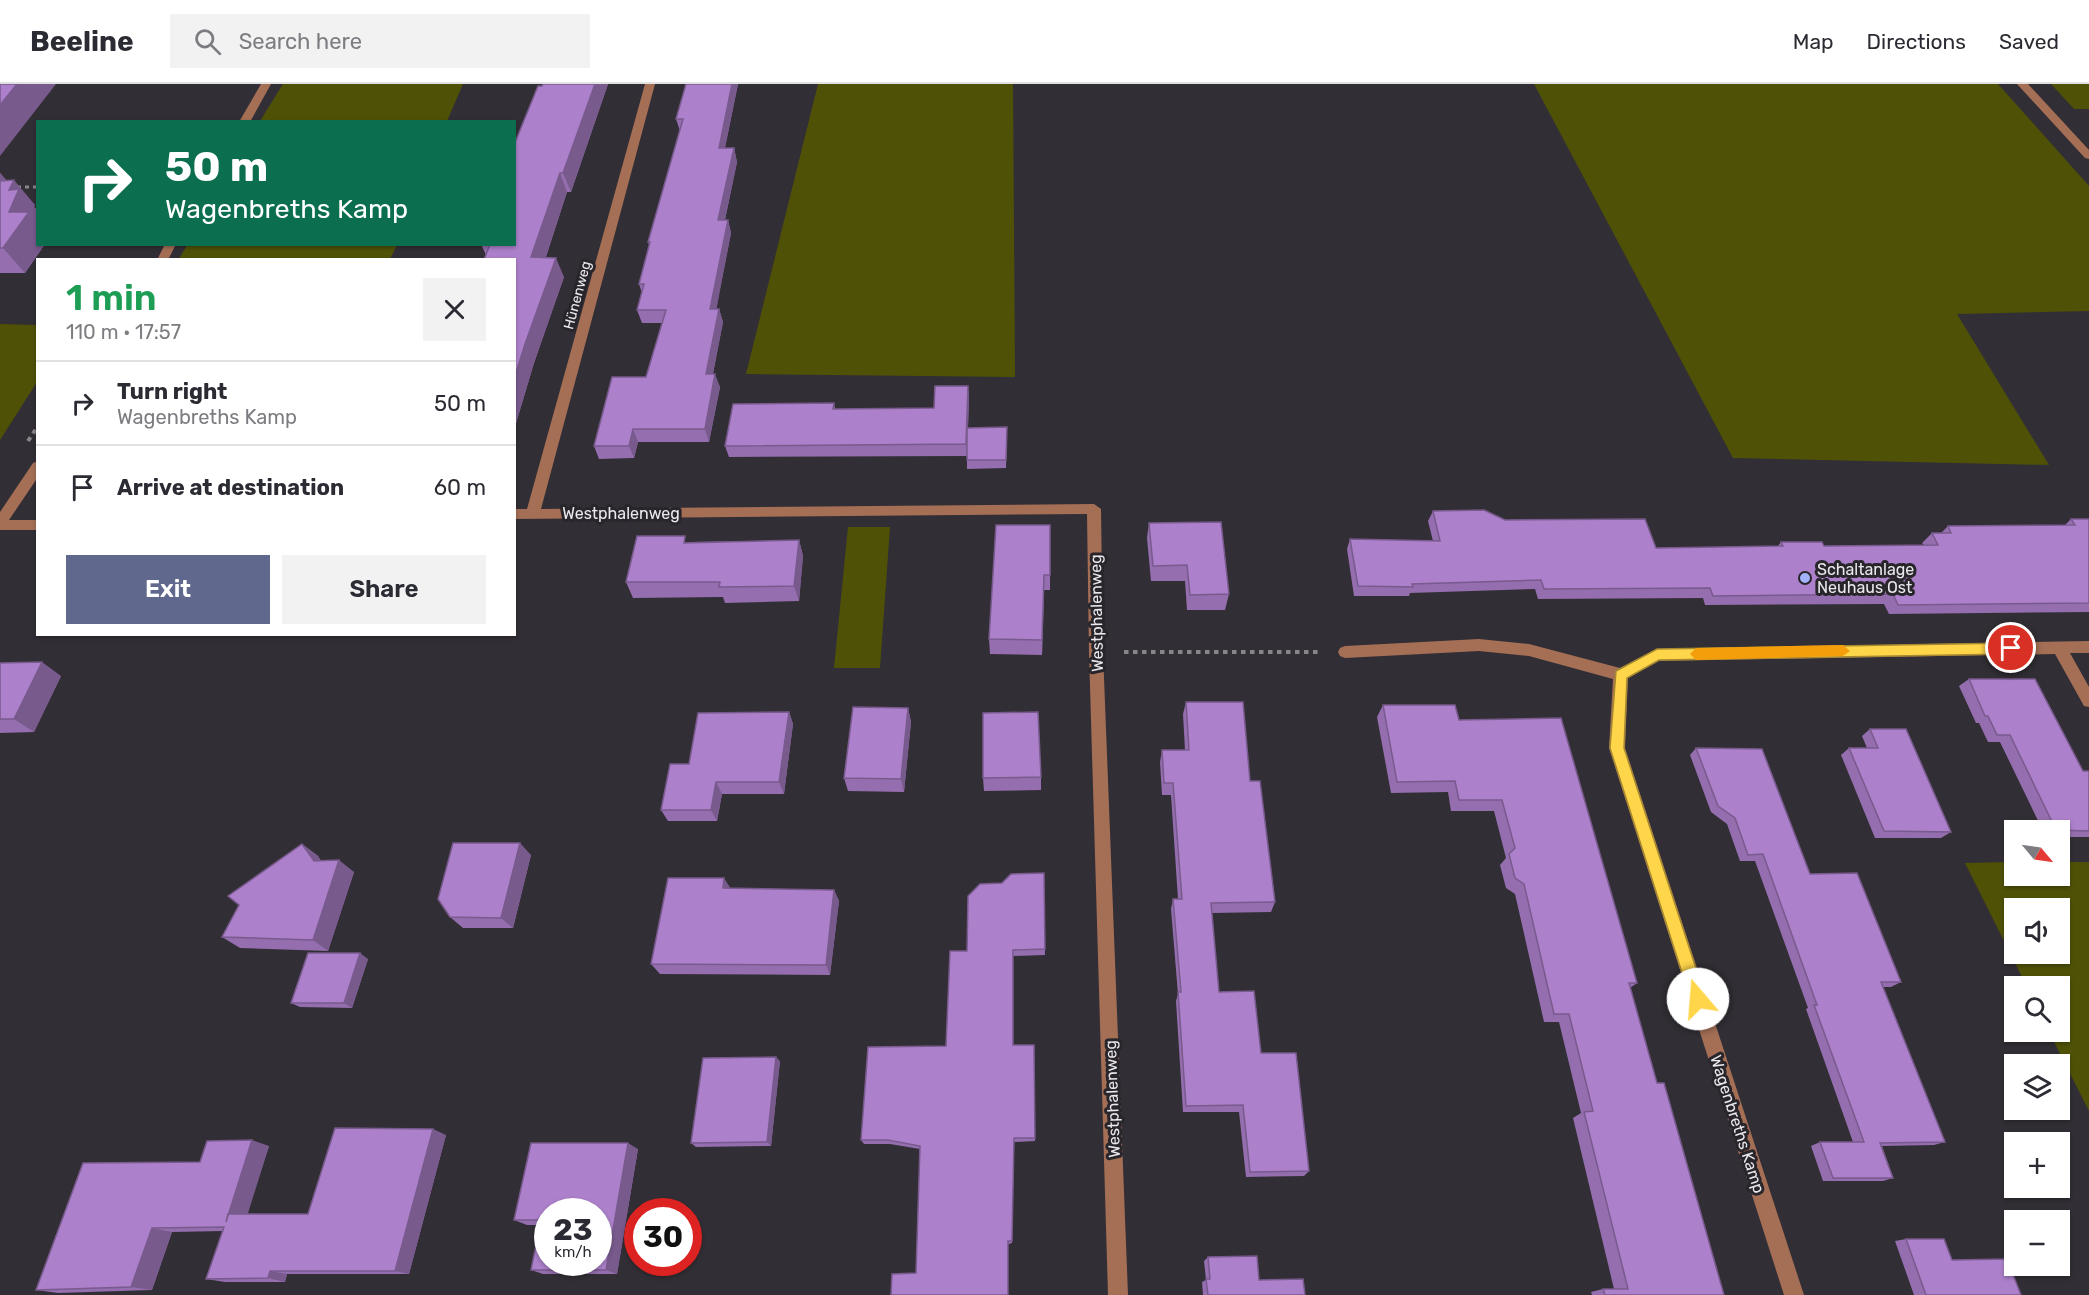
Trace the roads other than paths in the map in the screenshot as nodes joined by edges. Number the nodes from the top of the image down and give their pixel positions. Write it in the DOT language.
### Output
graph roads {
  1 [pos="266,84"];
  2 [pos="650,84"];
  3 [pos="2022,84"];
  4 [pos="245,120"];
  5 [pos="2089,156"];
  6 [pos="36,469"];
  7 [pos="533,513"];
  8 [pos="516,514"];
  9 [pos="0,524"];
  10 [pos="36,525"];
  11 [pos="2059,647"];
  12 [pos="2089,647"];
  13 [pos="1346,652"];
  14 [pos="1621,675"];
  15 [pos="2089,701"];
  16 [pos="1118,1295"];
  17 [pos="1794,1295"];
  1 -- 4 [label="street"];
  2 -- 7 [label="street, Hünenweg"];
  3 -- 5 [label="street"];
  6 -- 9 [label="street"];
  7 -- 8 [label="street, Westphalenweg"];
  7 -- 16 [label="street, Westphalenweg"];
  9 -- 10 [label="street"];
  11 -- 12 [label="street"];
  11 -- 14 [label="street"];
  11 -- 15 [label="street"];
  13 -- 14 [label="street"];
  14 -- 17 [label="street, Wagenbreths Kamp"];
}
